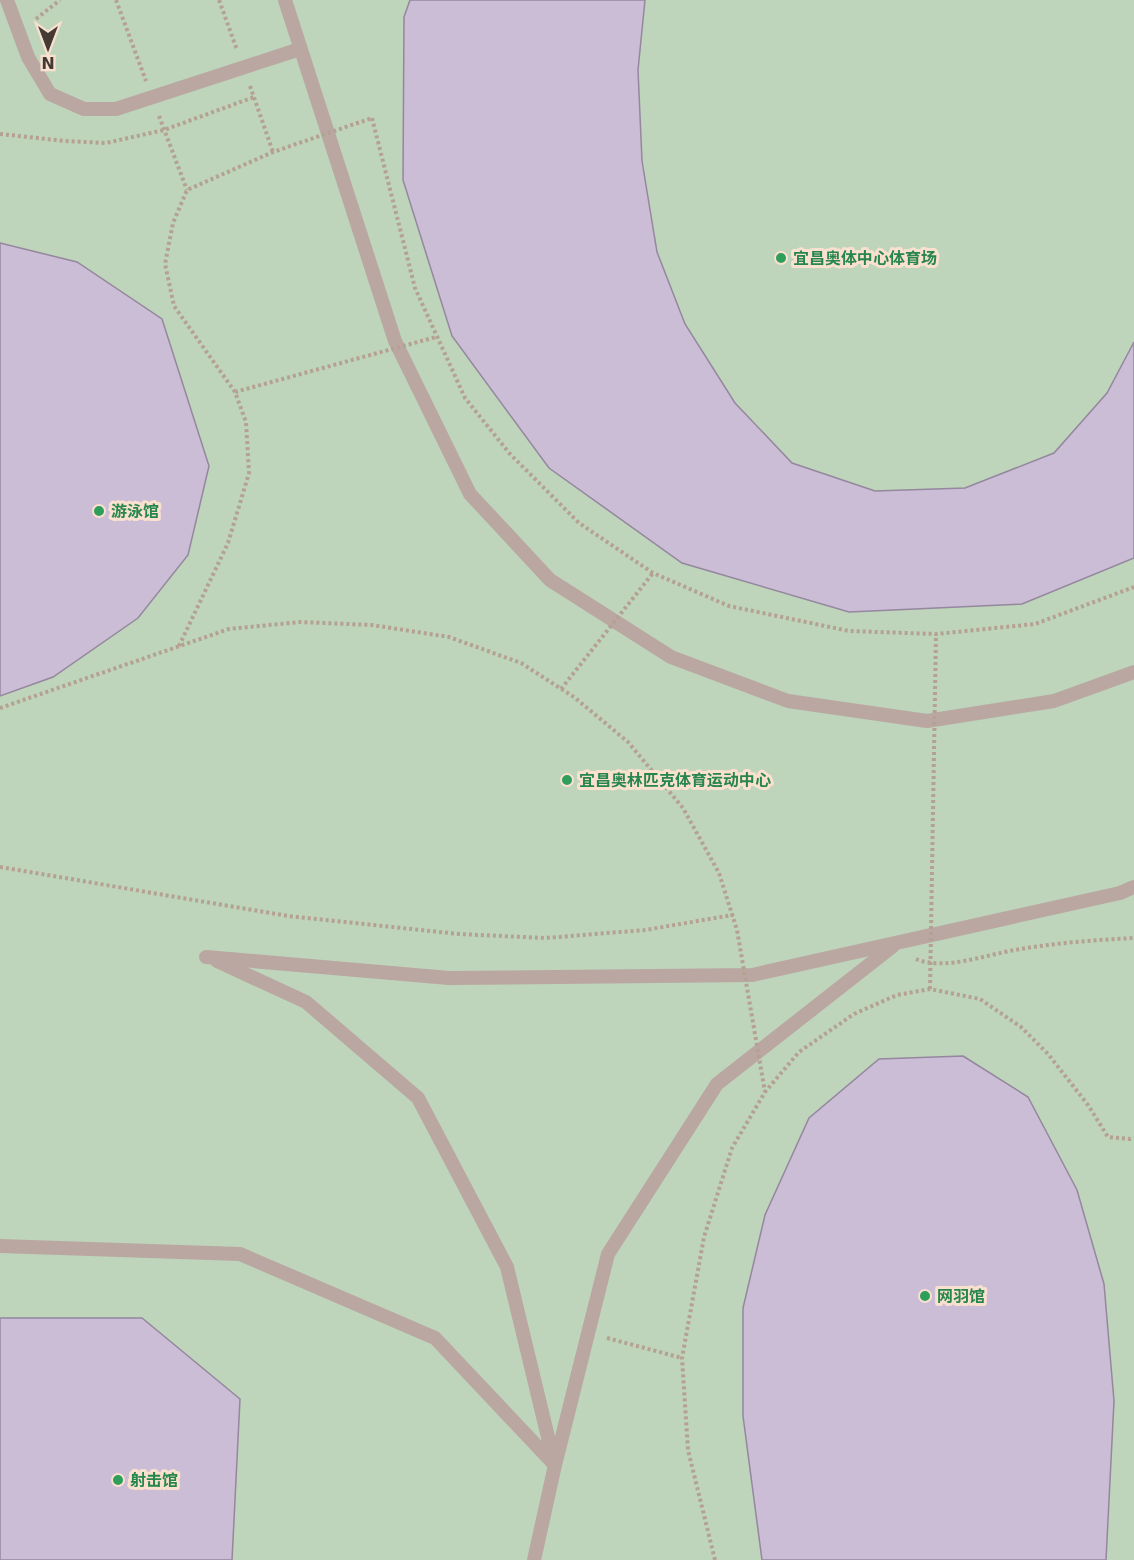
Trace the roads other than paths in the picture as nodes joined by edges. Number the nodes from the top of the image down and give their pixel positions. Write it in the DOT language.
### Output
graph roads {
  1 [pos="7,0"];
  2 [pos="285,0"];
  3 [pos="300,49"];
  4 [pos="1134,672"];
  5 [pos="1134,887"];
  6 [pos="1127,893"];
  7 [pos="897,943"];
  8 [pos="0,1246"];
  9 [pos="555,1465"];
  10 [pos="534,1560"];
  1 -- 3 [label="lane"];
  2 -- 3 [label="lane"];
  3 -- 4 [label="lane"];
  5 -- 6 [label="lane"];
  6 -- 7 [label="lane"];
  7 -- 9 [label="lane"];
  7 -- 9 [label="lane"];
  8 -- 9 [label="lane"];
  9 -- 10 [label="lane"];
}
